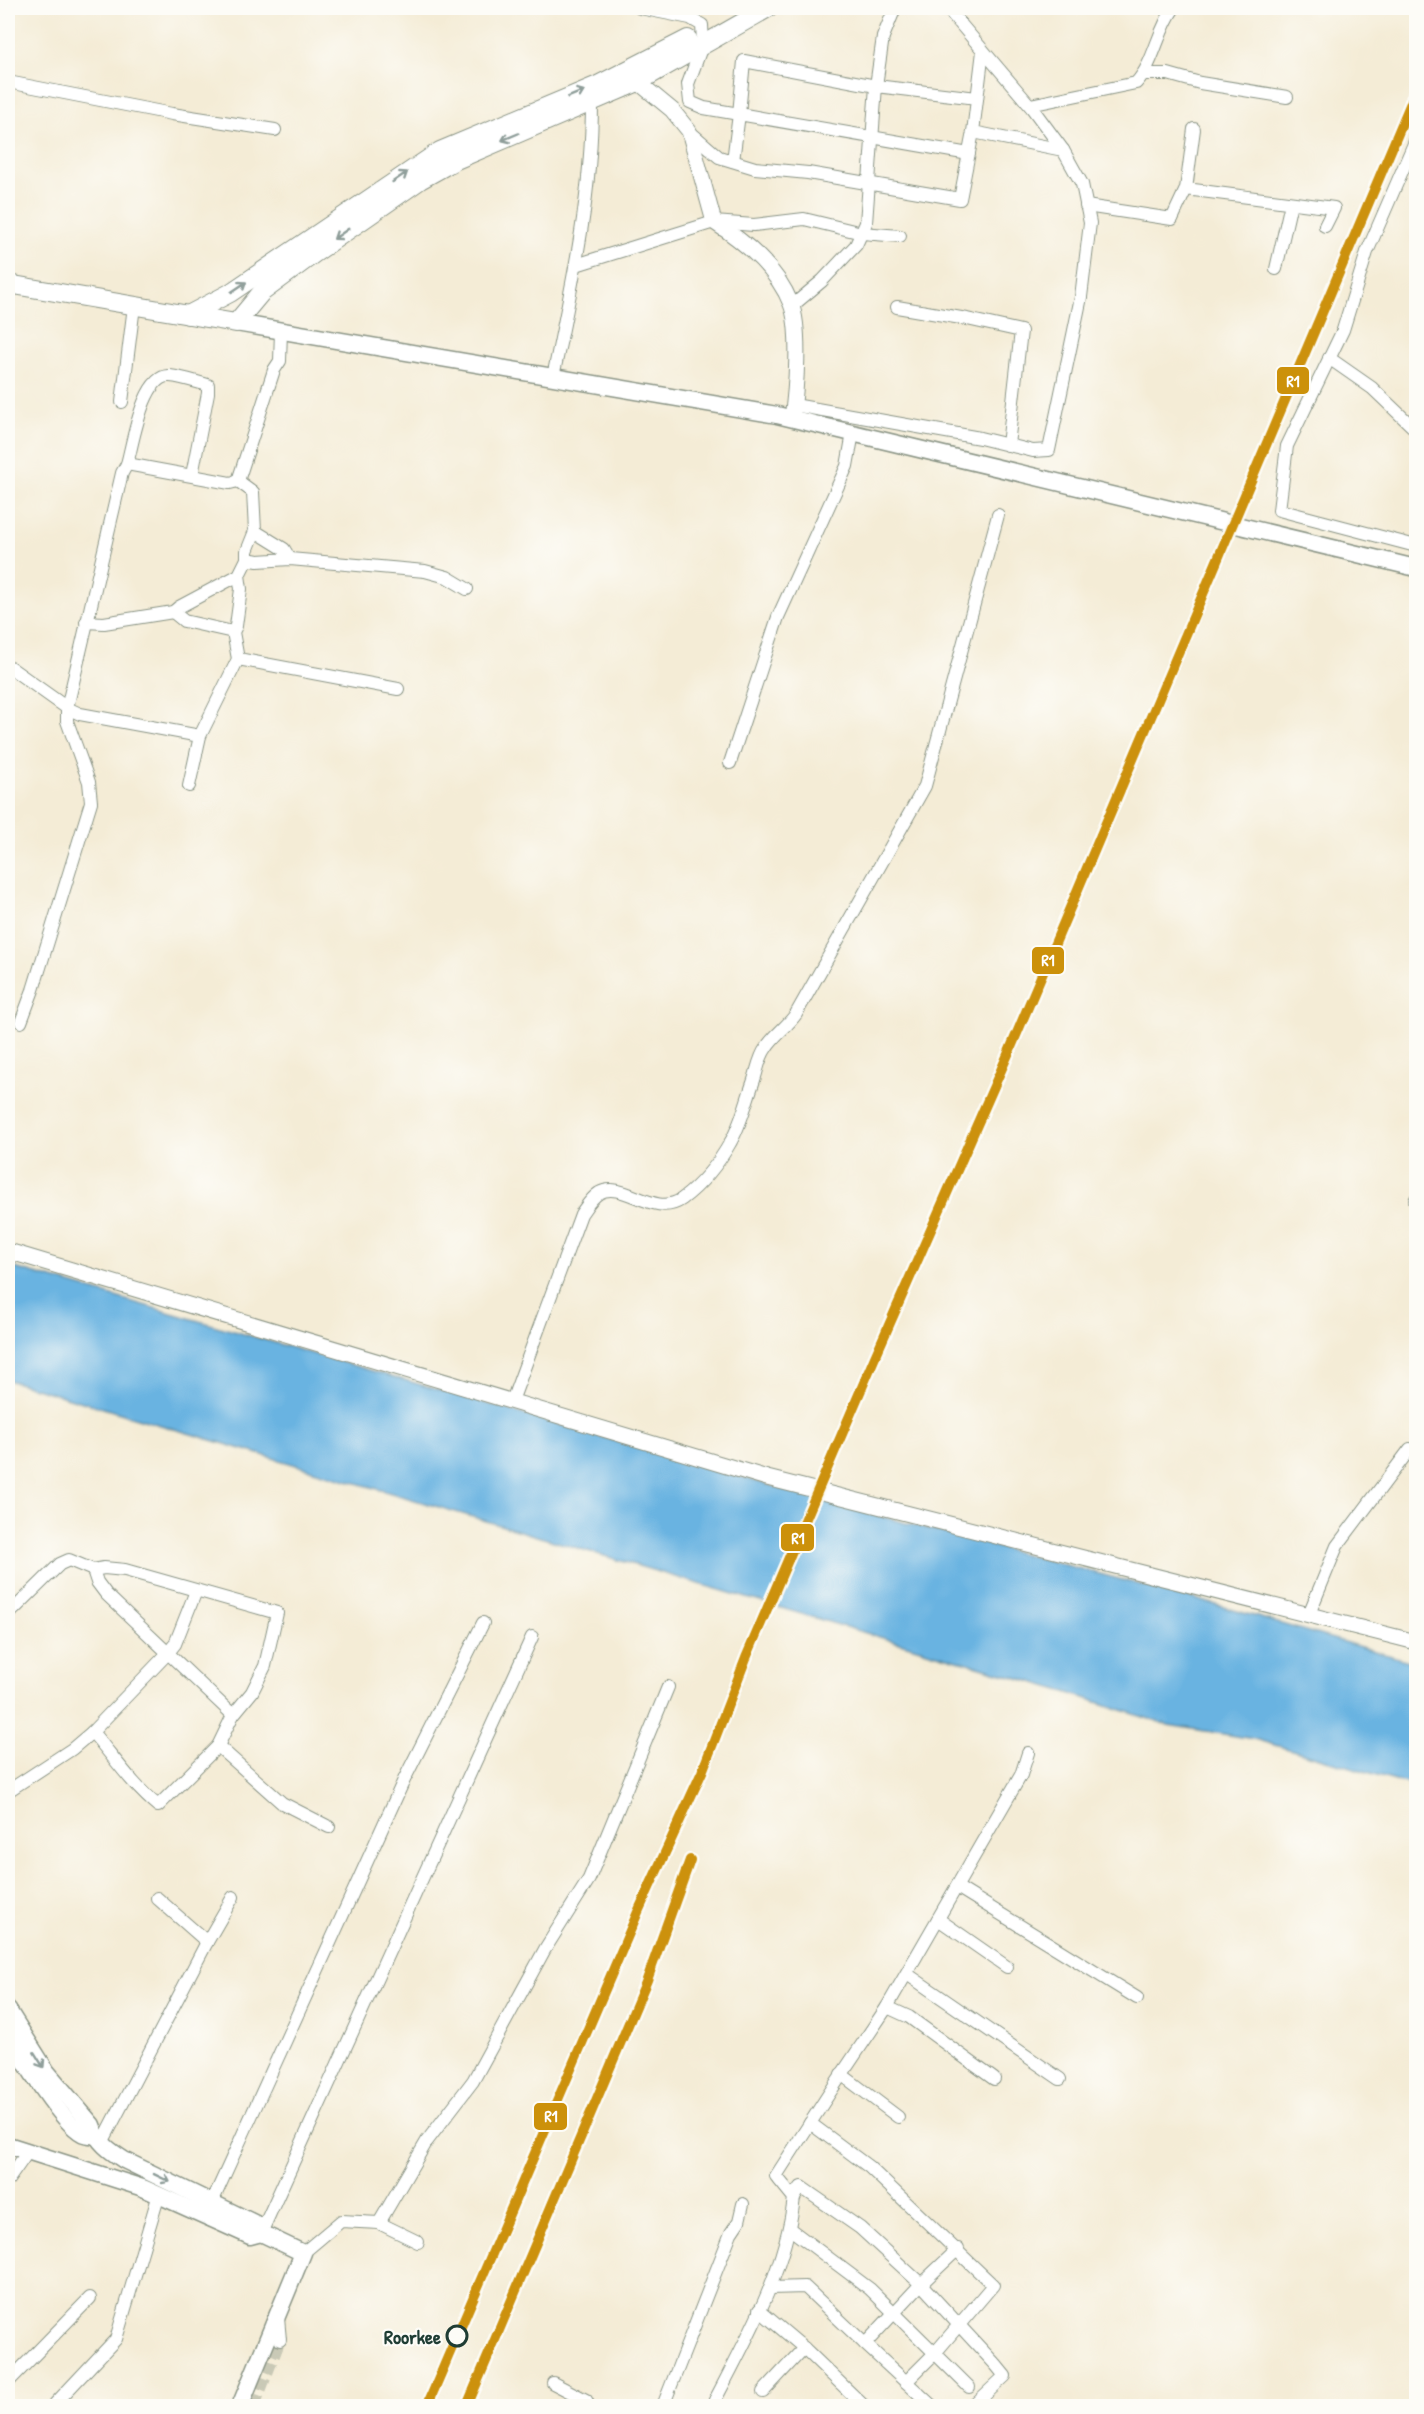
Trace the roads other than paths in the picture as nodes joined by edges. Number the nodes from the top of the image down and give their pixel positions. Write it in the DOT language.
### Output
graph roads {
  1 [pos="640,8"];
  2 [pos="747,8"];
  3 [pos="768,8"];
  4 [pos="895,8"];
  5 [pos="947,8"];
  6 [pos="1173,8"];
  7 [pos="703,37"];
  8 [pos="983,51"];
  9 [pos="1144,74"];
  10 [pos="638,81"];
  11 [pos="8,82"];
  12 [pos="876,86"];
  13 [pos="690,95"];
  14 [pos="1287,97"];
  15 [pos="977,98"];
  16 [pos="592,103"];
  17 [pos="1030,105"];
  18 [pos="672,110"];
  19 [pos="739,114"];
  20 [pos="1194,129"];
  21 [pos="275,130"];
  22 [pos="689,131"];
  23 [pos="972,132"];
  24 [pos="871,137"];
  25 [pos="1416,140"];
  26 [pos="1063,150"];
  27 [pos="969,154"];
  28 [pos="733,161"];
  29 [pos="868,183"];
  30 [pos="1186,189"];
  31 [pos="1291,202"];
  32 [pos="1086,206"];
  33 [pos="714,222"];
  34 [pos="1325,226"];
  35 [pos="862,233"];
  36 [pos="900,236"];
  37 [pos="576,265"];
  38 [pos="1276,269"];
  39 [pos="8,284"];
  40 [pos="134,306"];
  41 [pos="792,306"];
  42 [pos="897,308"];
  43 [pos="188,315"];
  44 [pos="236,323"];
  45 [pos="281,331"];
  46 [pos="1329,358"];
  47 [pos="553,377"];
  48 [pos="122,402"];
  49 [pos="793,412"];
  50 [pos="1416,430"];
  51 [pos="853,433"];
  52 [pos="1008,445"];
  53 [pos="127,464"];
  54 [pos="192,474"];
  55 [pos="238,481"];
  56 [pos="998,515"];
  57 [pos="255,531"];
  58 [pos="1416,547"];
  59 [pos="247,559"];
  60 [pos="290,559"];
  61 [pos="1416,568"];
  62 [pos="239,575"];
  63 [pos="467,589"];
  64 [pos="172,612"];
  65 [pos="86,622"];
  66 [pos="233,632"];
  67 [pos="238,659"];
  68 [pos="8,666"];
  69 [pos="398,688"];
  70 [pos="67,708"];
  71 [pos="200,736"];
  72 [pos="730,763"];
  73 [pos="189,786"];
  74 [pos="21,1022"];
  75 [pos="8,1251"];
  76 [pos="512,1401"];
  77 [pos="1416,1454"];
  78 [pos="93,1570"];
  79 [pos="196,1591"];
  80 [pos="1309,1614"];
  81 [pos="8,1615"];
  82 [pos="483,1623"];
  83 [pos="532,1637"];
  84 [pos="1416,1642"];
  85 [pos="167,1654"];
  86 [pos="668,1687"];
  87 [pos="233,1715"];
  88 [pos="92,1732"];
  89 [pos="218,1746"];
  90 [pos="1028,1752"];
  91 [pos="8,1791"];
  92 [pos="329,1827"];
  93 [pos="957,1887"];
  94 [pos="233,1897"];
  95 [pos="157,1898"];
  96 [pos="938,1919"];
  97 [pos="207,1942"];
  98 [pos="1007,1967"];
  99 [pos="907,1974"];
  100 [pos="1137,1998"];
  101 [pos="887,2007"];
  102 [pos="8,2010"];
  103 [pos="8,2034"];
  104 [pos="842,2074"];
  105 [pos="994,2079"];
  106 [pos="1060,2079"];
  107 [pos="898,2117"];
  108 [pos="810,2123"];
  109 [pos="103,2143"];
  110 [pos="8,2145"];
  111 [pos="27,2153"];
  112 [pos="103,2176"];
  113 [pos="8,2180"];
  114 [pos="159,2194"];
  115 [pos="794,2198"];
  116 [pos="743,2204"];
  117 [pos="209,2209"];
  118 [pos="379,2223"];
  119 [pos="790,2229"];
  120 [pos="261,2233"];
  121 [pos="418,2242"];
  122 [pos="957,2249"];
  123 [pos="303,2253"];
  124 [pos="921,2284"];
  125 [pos="770,2288"];
  126 [pos="90,2298"];
  127 [pos="759,2310"];
  128 [pos="895,2313"];
  129 [pos="278,2315"];
  130 [pos="959,2325"];
  131 [pos="280,2340"];
  132 [pos="865,2344"];
  133 [pos="804,2348"];
  134 [pos="935,2353"];
  135 [pos="8,2382"];
  136 [pos="906,2382"];
  137 [pos="553,2383"];
  138 [pos="969,2387"];
  139 [pos="763,2392"];
  140 [pos="53,2406"];
  141 [pos="240,2406"];
  142 [pos="589,2406"];
  143 [pos="663,2406"];
  144 [pos="712,2406"];
  145 [pos="864,2406"];
  146 [pos="932,2406"];
  147 [pos="973,2406"];
  1 -- 7 [label="street"];
  2 -- 7 [label="main road"];
  3 -- 7 [label="main road"];
  4 -- 12 [label="street"];
  5 -- 8 [label="street"];
  6 -- 9 [label="street"];
  7 -- 10 [label="main road"];
  7 -- 13 [label="street"];
  43 -- 7 [label="main road, one-way"];
  8 -- 15 [label="street"];
  8 -- 17 [label="street"];
  9 -- 14 [label="street"];
  9 -- 17 [label="street"];
  10 -- 16 [label="main road"];
  10 -- 18 [label="street"];
  11 -- 21 [label="street"];
  12 -- 15 [label="street"];
  12 -- 19 [label="street"];
  12 -- 24 [label="street"];
  13 -- 18 [label="street"];
  13 -- 19 [label="street"];
  15 -- 23 [label="street"];
  16 -- 37 [label="street"];
  16 -- 44 [label="main road, one-way"];
  17 -- 26 [label="street"];
  18 -- 22 [label="street"];
  19 -- 24 [label="street"];
  19 -- 28 [label="street"];
  20 -- 30 [label="street"];
  22 -- 28 [label="street"];
  22 -- 33 [label="street"];
  23 -- 26 [label="street"];
  23 -- 27 [label="street"];
  24 -- 27 [label="street"];
  24 -- 29 [label="street"];
  25 -- 46 [label="street"];
  26 -- 32 [label="street"];
  27 -- 29 [label="street"];
  28 -- 29 [label="street"];
  29 -- 35 [label="street"];
  30 -- 31 [label="street"];
  30 -- 32 [label="street"];
  31 -- 34 [label="street"];
  31 -- 38 [label="street"];
  32 -- 52 [label="street"];
  33 -- 35 [label="street"];
  33 -- 37 [label="street"];
  33 -- 41 [label="street"];
  35 -- 36 [label="street"];
  35 -- 41 [label="street"];
  37 -- 47 [label="street"];
  39 -- 40 [label="main road"];
  40 -- 43 [label="main road"];
  40 -- 48 [label="street"];
  41 -- 49 [label="street"];
  42 -- 52 [label="street"];
  43 -- 44 [label="main road"];
  44 -- 45 [label="main road"];
  45 -- 47 [label="main road"];
  45 -- 55 [label="street"];
  46 -- 50 [label="street"];
  46 -- 58 [label="street"];
  47 -- 49 [label="main road"];
  49 -- 51 [label="main road"];
  49 -- 52 [label="street"];
  51 -- 61 [label="main road"];
  51 -- 72 [label="street"];
  53 -- 54 [label="street"];
  53 -- 54 [label="street"];
  53 -- 65 [label="street"];
  54 -- 55 [label="street"];
  55 -- 57 [label="street"];
  56 -- 76 [label="street"];
  57 -- 59 [label="street"];
  57 -- 60 [label="street"];
  59 -- 60 [label="street"];
  59 -- 62 [label="street"];
  60 -- 63 [label="street"];
  62 -- 64 [label="street"];
  62 -- 66 [label="street"];
  64 -- 65 [label="street"];
  64 -- 66 [label="street"];
  65 -- 70 [label="street"];
  66 -- 67 [label="street"];
  67 -- 69 [label="street"];
  67 -- 71 [label="street"];
  68 -- 70 [label="street"];
  70 -- 71 [label="street"];
  70 -- 74 [label="street"];
  71 -- 73 [label="street"];
  75 -- 76 [label="street"];
  76 -- 80 [label="street"];
  77 -- 80 [label="street"];
  78 -- 79 [label="street"];
  78 -- 81 [label="street"];
  78 -- 85 [label="street"];
  79 -- 85 [label="street"];
  79 -- 87 [label="street"];
  80 -- 84 [label="street"];
  82 -- 117 [label="street"];
  83 -- 120 [label="street"];
  85 -- 87 [label="street"];
  85 -- 88 [label="street"];
  86 -- 118 [label="street"];
  87 -- 89 [label="street"];
  88 -- 89 [label="street"];
  88 -- 91 [label="street"];
  89 -- 92 [label="street"];
  90 -- 93 [label="street"];
  93 -- 96 [label="street"];
  93 -- 100 [label="street"];
  94 -- 97 [label="street"];
  95 -- 97 [label="street"];
  96 -- 98 [label="street"];
  96 -- 99 [label="street"];
  97 -- 109 [label="street"];
  99 -- 101 [label="street"];
  99 -- 106 [label="street"];
  101 -- 104 [label="street"];
  101 -- 105 [label="street"];
  102 -- 109 [label="main road, one-way"];
  103 -- 109 [label="main road"];
  104 -- 107 [label="street"];
  104 -- 108 [label="street"];
  108 -- 115 [label="street"];
  108 -- 122 [label="street"];
  109 -- 112 [label="main road"];
  109 -- 117 [label="main road, one-way"];
  110 -- 111 [label="main road"];
  111 -- 112 [label="main road"];
  111 -- 113 [label="street"];
  112 -- 114 [label="main road"];
  114 -- 117 [label="main road"];
  114 -- 140 [label="street"];
  115 -- 119 [label="street"];
  115 -- 124 [label="street"];
  116 -- 143 [label="street"];
  117 -- 120 [label="main road"];
  118 -- 121 [label="street"];
  118 -- 123 [label="street"];
  119 -- 125 [label="street"];
  119 -- 128 [label="street"];
  120 -- 123 [label="main road"];
  122 -- 124 [label="street"];
  122 -- 130 [label="street"];
  123 -- 129 [label="main road"];
  124 -- 128 [label="street"];
  124 -- 130 [label="street"];
  125 -- 127 [label="street"];
  125 -- 132 [label="street"];
  126 -- 135 [label="street"];
  127 -- 133 [label="street"];
  127 -- 144 [label="street"];
  128 -- 132 [label="street"];
  128 -- 134 [label="street"];
  129 -- 131 [label="street"];
  129 -- 141 [label="main road"];
  130 -- 134 [label="street"];
  130 -- 147 [label="street"];
  132 -- 136 [label="street"];
  133 -- 139 [label="street"];
  133 -- 145 [label="street"];
  134 -- 136 [label="street"];
  134 -- 138 [label="street"];
  136 -- 146 [label="street"];
  137 -- 142 [label="street"];
}
